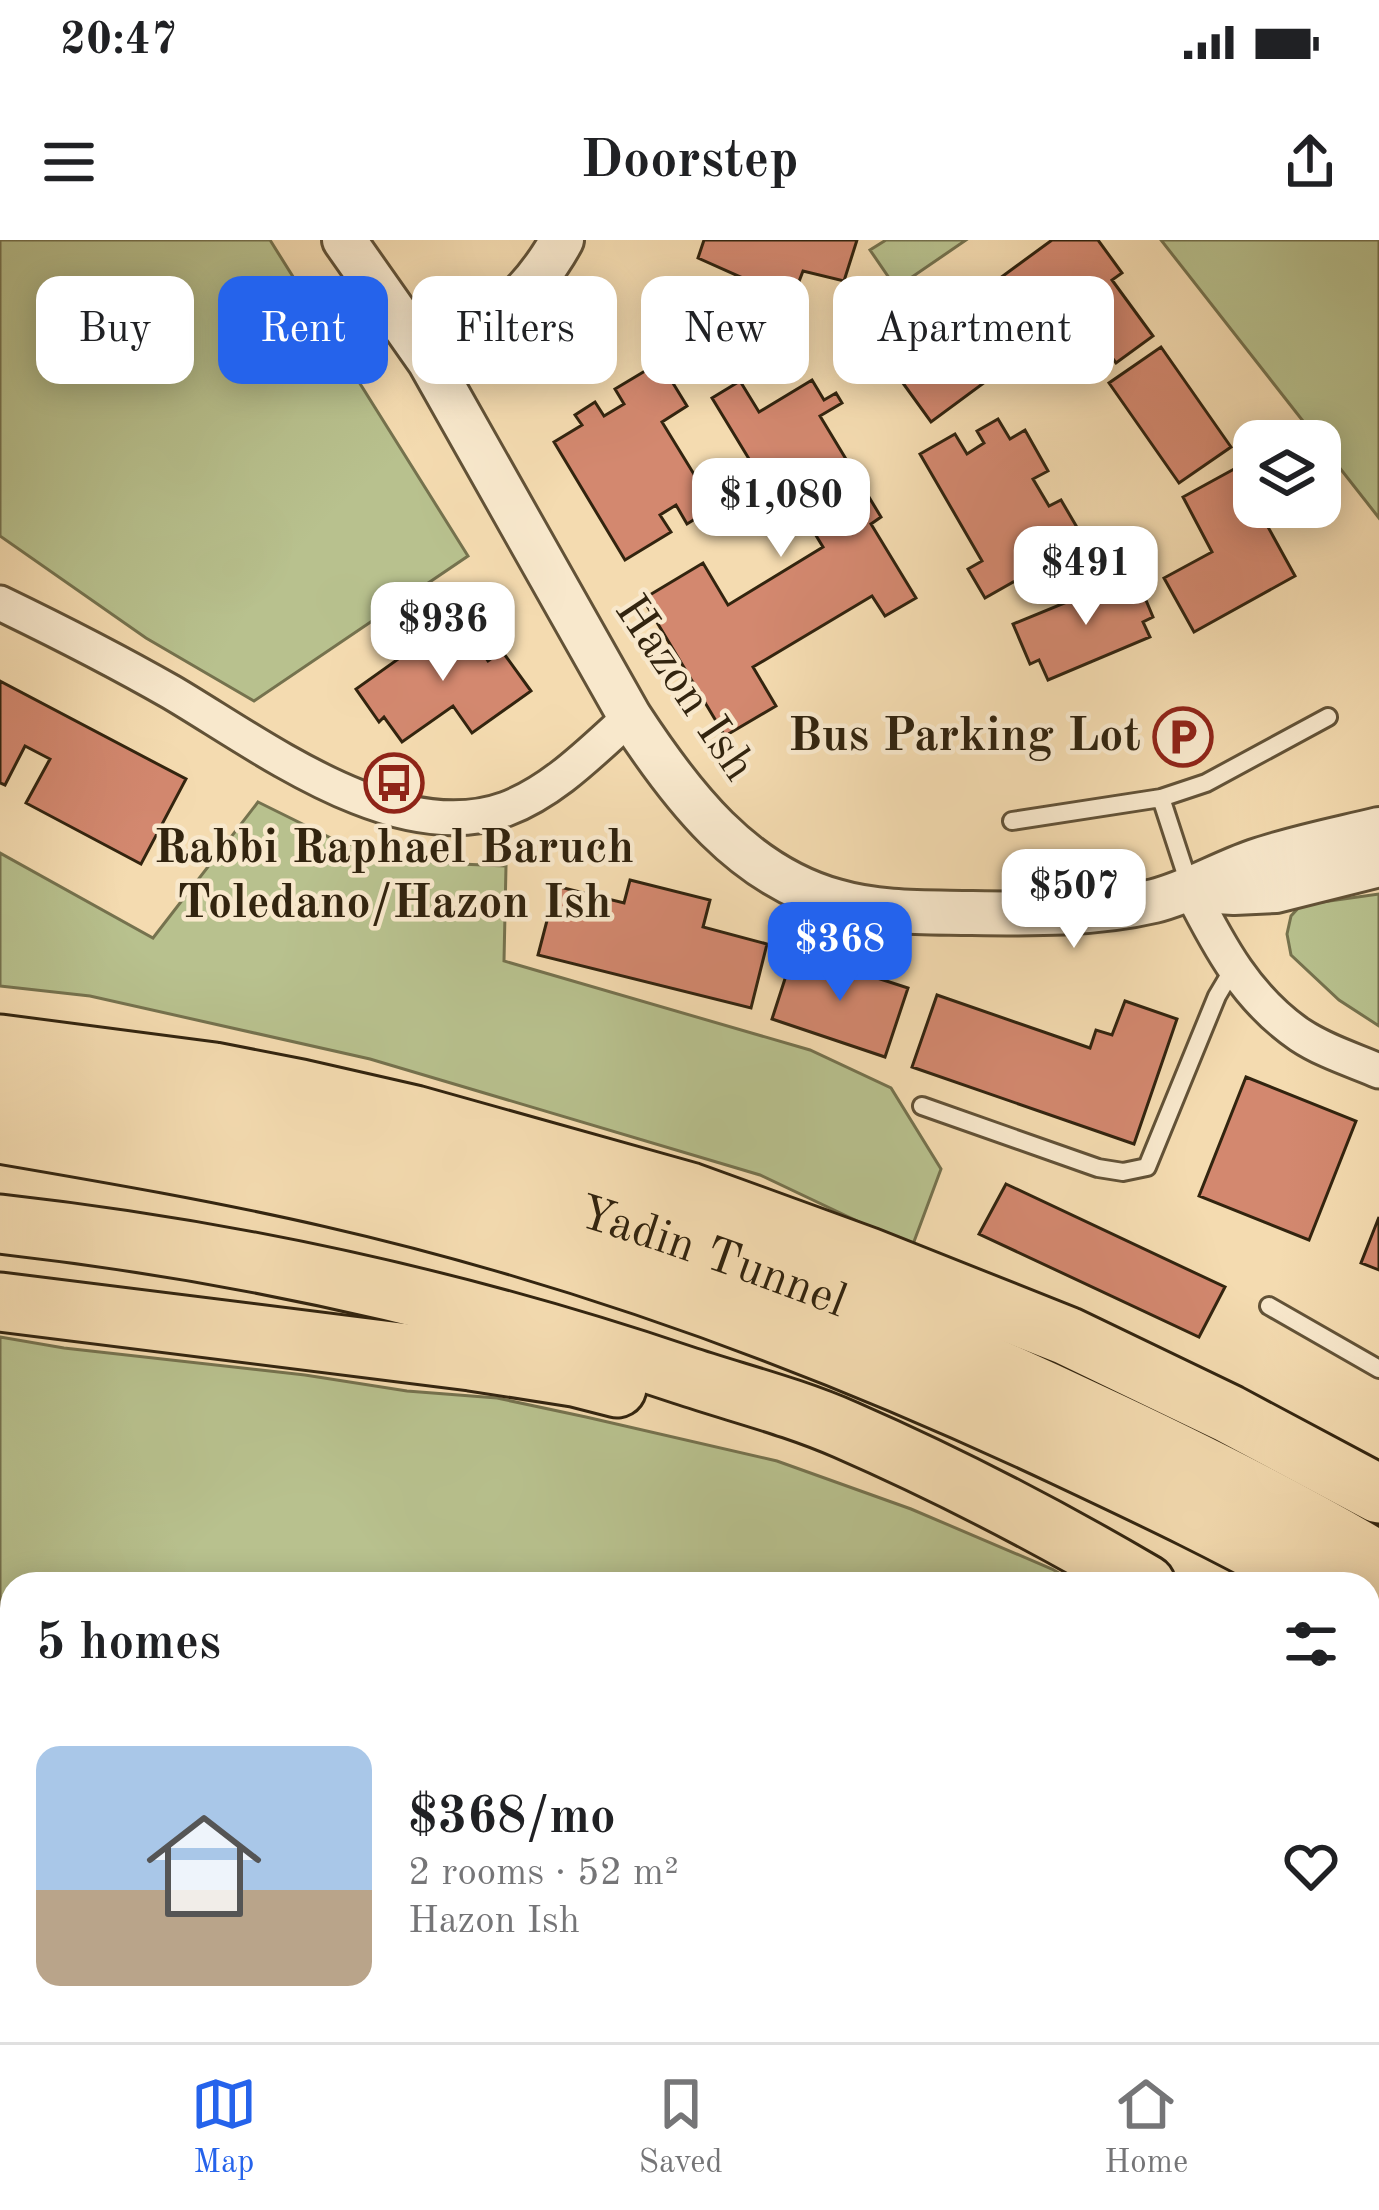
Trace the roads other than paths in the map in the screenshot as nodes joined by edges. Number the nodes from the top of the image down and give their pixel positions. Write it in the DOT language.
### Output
graph roads {
  1 [pos="344,240"];
  2 [pos="562,240"];
  3 [pos="538,276"];
  4 [pos="412,338"];
  5 [pos="441,384"];
  6 [pos="0,603"];
  7 [pos="630,717"];
  8 [pos="1328,717"];
  9 [pos="1161,798"];
  10 [pos="1012,821"];
  11 [pos="1379,829"];
  12 [pos="1379,865"];
  13 [pos="1191,891"];
  14 [pos="1233,969"];
  15 [pos="0,1044"];
  16 [pos="1379,1071"];
  17 [pos="0,1082"];
  18 [pos="922,1106"];
  19 [pos="0,1135"];
  20 [pos="0,1223"];
  21 [pos="0,1302"];
  22 [pos="1269,1306"];
  23 [pos="1379,1369"];
  24 [pos="1379,1494"];
  25 [pos="1028,1516"];
  26 [pos="1379,1561"];
  27 [pos="1125,1572"];
  28 [pos="1293,1572"];
  1 -- 4 [label="street, Hazon Ish"];
  2 -- 3 [label="street"];
  5 -- 7 [label="street, Hazon Ish"];
  6 -- 7 [label="street"];
  7 -- 13 [label="street, Hazon Ish"];
  8 -- 9 [label="lane"];
  9 -- 10 [label="lane"];
  9 -- 13 [label="lane"];
  11 -- 13 [label="street, Hazon Ish"];
  12 -- 13 [label="street, Hazon Ish"];
  13 -- 14 [label="street"];
  14 -- 16 [label="street"];
  14 -- 18 [label="lane"];
  15 -- 24 [label="highway"];
  17 -- 26 [label="highway, Yadin Tunnel"];
  19 -- 28 [label="highway, Yadin Tunnel"];
  20 -- 25 [label="highway"];
  21 -- 25 [label="highway"];
  22 -- 23 [label="lane"];
  25 -- 27 [label="highway"];
}
